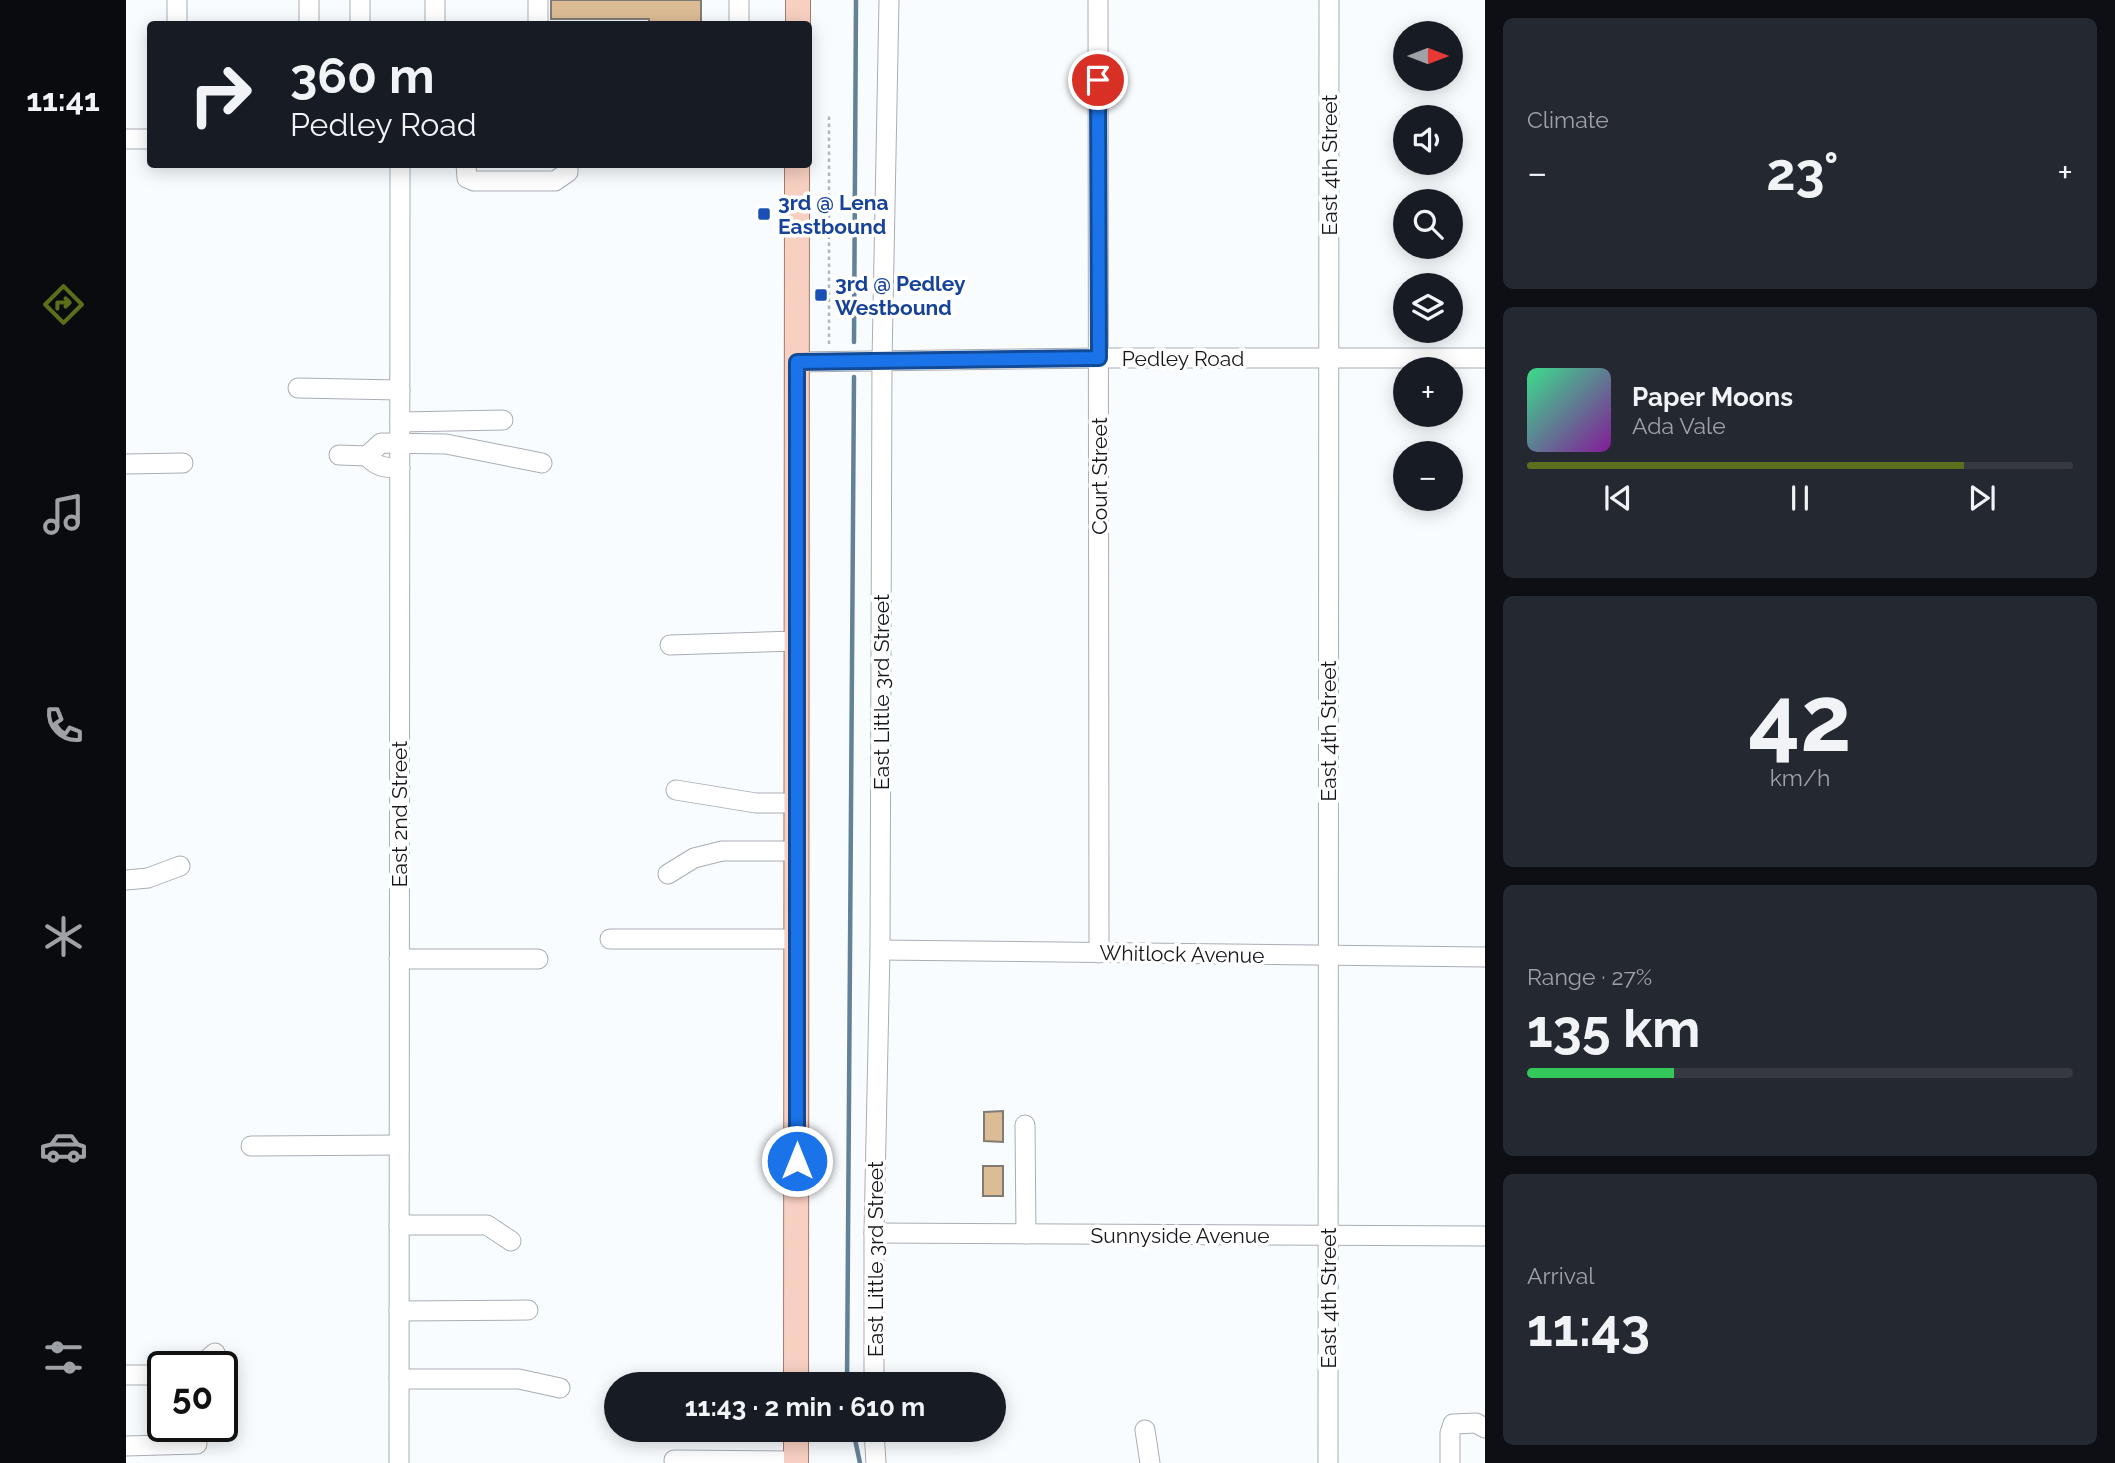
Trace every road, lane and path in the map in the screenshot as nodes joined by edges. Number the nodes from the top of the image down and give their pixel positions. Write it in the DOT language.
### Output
graph roads {
  1 [pos="177,0"];
  2 [pos="309,0"];
  3 [pos="360,0"];
  4 [pos="435,0"];
  5 [pos="538,0"];
  6 [pos="739,0"];
  7 [pos="798,0"];
  8 [pos="889,0"];
  9 [pos="1098,0"];
  10 [pos="1329,0"];
  11 [pos="177,21"];
  12 [pos="309,21"];
  13 [pos="360,21"];
  14 [pos="435,21"];
  15 [pos="538,21"];
  16 [pos="739,21"];
  17 [pos="798,21"];
  18 [pos="829,116"];
  19 [pos="126,139"];
  20 [pos="147,139"];
  21 [pos="400,168"];
  22 [pos="466,168"];
  23 [pos="568,168"];
  24 [pos="797,168"];
  25 [pos="1099,358"];
  26 [pos="1329,358"];
  27 [pos="1485,358"];
  28 [pos="883,361"];
  29 [pos="797,362"];
  30 [pos="829,362"];
  31 [pos="298,388"];
  32 [pos="400,390"];
  33 [pos="503,420"];
  34 [pos="400,422"];
  35 [pos="400,443"];
  36 [pos="339,455"];
  37 [pos="367,456"];
  38 [pos="183,463"];
  39 [pos="542,463"];
  40 [pos="126,464"];
  41 [pos="400,468"];
  42 [pos="797,641"];
  43 [pos="670,645"];
  44 [pos="676,790"];
  45 [pos="797,803"];
  46 [pos="797,851"];
  47 [pos="180,866"];
  48 [pos="668,874"];
  49 [pos="126,880"];
  50 [pos="610,939"];
  51 [pos="797,939"];
  52 [pos="880,950"];
  53 [pos="1099,953"];
  54 [pos="1328,956"];
  55 [pos="1485,957"];
  56 [pos="399,959"];
  57 [pos="538,959"];
  58 [pos="1025,1125"];
  59 [pos="399,1144"];
  60 [pos="251,1146"];
  61 [pos="399,1225"];
  62 [pos="874,1233"];
  63 [pos="1026,1234"];
  64 [pos="1328,1236"];
  65 [pos="1485,1236"];
  66 [pos="511,1241"];
  67 [pos="528,1310"];
  68 [pos="399,1311"];
  69 [pos="796,1372"];
  70 [pos="874,1372"];
  71 [pos="126,1375"];
  72 [pos="147,1375"];
  73 [pos="399,1379"];
  74 [pos="560,1388"];
  75 [pos="1485,1428"];
  76 [pos="1145,1430"];
  77 [pos="875,1442"];
  78 [pos="197,1444"];
  79 [pos="126,1446"];
  80 [pos="796,1451"];
  81 [pos="675,1455"];
  82 [pos="399,1463"];
  83 [pos="876,1463"];
  84 [pos="1150,1463"];
  85 [pos="1328,1463"];
  86 [pos="1450,1463"];
  1 -- 11 [label="street"];
  2 -- 12 [label="street"];
  3 -- 13 [label="street"];
  4 -- 14 [label="street"];
  5 -- 15 [label="street"];
  6 -- 16 [label="street"];
  7 -- 17 [label="main road"];
  8 -- 28 [label="street, East Little 3rd Street"];
  9 -- 25 [label="street, Court Street"];
  10 -- 26 [label="street, East 4th Street"];
  18 -- 30 [label="path"];
  19 -- 20 [label="street"];
  21 -- 32 [label="street, East 2nd Street"];
  22 -- 23 [label="street"];
  24 -- 29 [label="main road"];
  25 -- 26 [label="street, Pedley Road"];
  25 -- 28 [label="street, Pedley Road"];
  25 -- 53 [label="street, Court Street"];
  26 -- 27 [label="street, Pedley Road"];
  26 -- 54 [label="street, East 4th Street"];
  28 -- 30 [label="street, Pedley Road"];
  28 -- 52 [label="street, East Little 3rd Street"];
  29 -- 30 [label="street, Pedley Road"];
  29 -- 42 [label="main road"];
  31 -- 32 [label="street"];
  32 -- 34 [label="street, East 2nd Street"];
  33 -- 34 [label="street"];
  34 -- 35 [label="street, East 2nd Street"];
  35 -- 37 [label="street"];
  35 -- 39 [label="street"];
  35 -- 41 [label="street, East 2nd Street"];
  36 -- 37 [label="street"];
  37 -- 41 [label="street"];
  38 -- 40 [label="street"];
  41 -- 56 [label="street, East 2nd Street"];
  42 -- 43 [label="street"];
  42 -- 45 [label="main road"];
  44 -- 45 [label="street"];
  45 -- 46 [label="main road"];
  46 -- 48 [label="street"];
  46 -- 51 [label="main road"];
  47 -- 49 [label="street"];
  50 -- 51 [label="street"];
  51 -- 69 [label="main road"];
  52 -- 53 [label="street, Whitlock Avenue"];
  52 -- 62 [label="street, East Little 3rd Street"];
  53 -- 54 [label="street, Whitlock Avenue"];
  54 -- 55 [label="street, Whitlock Avenue"];
  54 -- 64 [label="street, East 4th Street"];
  56 -- 57 [label="street"];
  56 -- 59 [label="street, East 2nd Street"];
  58 -- 63 [label="street"];
  59 -- 60 [label="street"];
  59 -- 61 [label="street, East 2nd Street"];
  61 -- 66 [label="street"];
  61 -- 68 [label="street, East 2nd Street"];
  62 -- 63 [label="street, Sunnyside Avenue"];
  62 -- 70 [label="street, East Little 3rd Street"];
  63 -- 64 [label="street, Sunnyside Avenue"];
  64 -- 65 [label="street, Sunnyside Avenue"];
  64 -- 85 [label="street, East 4th Street"];
  67 -- 68 [label="street"];
  68 -- 73 [label="street, East 2nd Street"];
  71 -- 72 [label="street"];
  73 -- 74 [label="street"];
  73 -- 82 [label="street, East 2nd Street"];
  75 -- 86 [label="street"];
  76 -- 84 [label="street"];
  77 -- 83 [label="street"];
  78 -- 79 [label="street"];
  80 -- 81 [label="street"];
}
